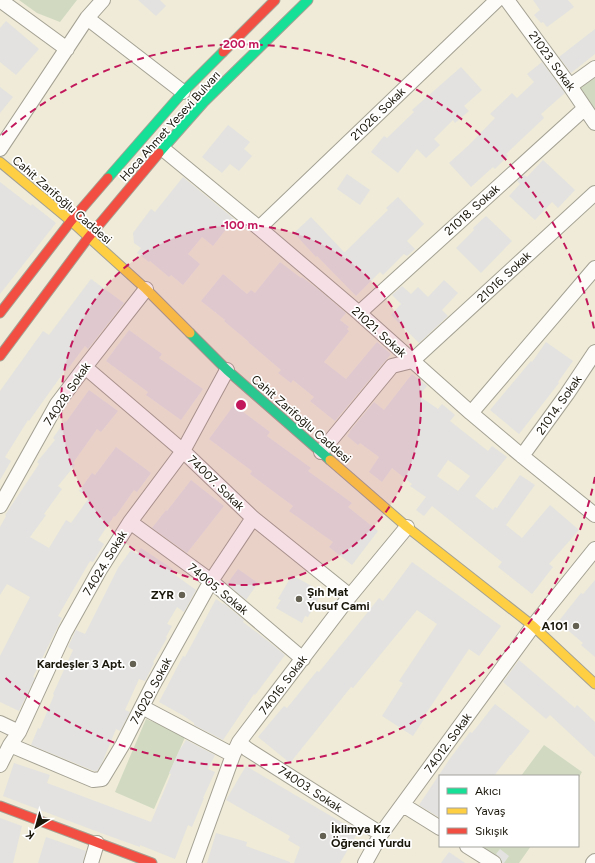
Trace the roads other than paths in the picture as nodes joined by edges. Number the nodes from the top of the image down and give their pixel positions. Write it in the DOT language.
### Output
graph roads {
  1 [pos="0,0"];
  2 [pos="103,0"];
  3 [pos="275,0"];
  4 [pos="308,0"];
  5 [pos="497,0"];
  6 [pos="507,0"];
  7 [pos="87,18"];
  8 [pos="67,49"];
  9 [pos="595,68"];
  10 [pos="570,86"];
  11 [pos="182,92"];
  12 [pos="585,108"];
  13 [pos="595,123"];
  14 [pos="0,149"];
  15 [pos="163,149"];
  16 [pos="0,162"];
  17 [pos="595,193"];
  18 [pos="70,221"];
  19 [pos="259,228"];
  20 [pos="88,238"];
  21 [pos="595,268"];
  22 [pos="146,289"];
  23 [pos="0,313"];
  24 [pos="359,313"];
  25 [pos="595,352"];
  26 [pos="0,356"];
  27 [pos="412,361"];
  28 [pos="85,367"];
  29 [pos="227,370"];
  30 [pos="471,413"];
  31 [pos="183,451"];
  32 [pos="321,452"];
  33 [pos="522,456"];
  34 [pos="0,506"];
  35 [pos="595,515"];
  36 [pos="253,518"];
  37 [pos="130,522"];
  38 [pos="407,527"];
  39 [pos="595,549"];
  40 [pos="212,581"];
  41 [pos="350,596"];
  42 [pos="533,626"];
  43 [pos="303,659"];
  44 [pos="595,684"];
  45 [pos="142,707"];
  46 [pos="0,723"];
  47 [pos="19,732"];
  48 [pos="10,745"];
  49 [pos="236,749"];
  50 [pos="0,765"];
  51 [pos="403,805"];
  52 [pos="0,806"];
  53 [pos="439,827"];
  54 [pos="381,834"];
  55 [pos="97,844"];
  56 [pos="469,847"];
  57 [pos="91,863"];
  58 [pos="152,863"];
  59 [pos="194,863"];
  60 [pos="365,863"];
  61 [pos="494,863"];
  1 -- 8 [label="street"];
  2 -- 7 [label="street"];
  3 -- 11 [label="street, Hoca Ahmet Yesevi Bulvarı"];
  4 -- 15 [label="street, Hoca Ahmet Yesevi Bulvarı"];
  5 -- 19 [label="street, 21026. Sokak"];
  6 -- 10 [label="street, 21023. Sokak"];
  7 -- 8 [label="street"];
  7 -- 11 [label="street"];
  8 -- 14 [label="street"];
  9 -- 10 [label="street"];
  10 -- 12 [label="street, 21023. Sokak"];
  11 -- 18 [label="street, Hoca Ahmet Yesevi Bulvarı"];
  12 -- 13 [label="street, 21023. Sokak"];
  12 -- 24 [label="street, 21018. Sokak"];
  15 -- 19 [label="street, 21021. Sokak"];
  15 -- 20 [label="street, Hoca Ahmet Yesevi Bulvarı"];
  16 -- 18 [label="street, Cahit Zarifoğlu Caddesi"];
  17 -- 27 [label="street, 21016. Sokak"];
  18 -- 20 [label="street, Cahit Zarifoğlu Caddesi"];
  18 -- 23 [label="street, Hoca Ahmet Yesevi Bulvarı"];
  19 -- 24 [label="street, 21021. Sokak"];
  20 -- 22 [label="street, Cahit Zarifoğlu Caddesi"];
  20 -- 26 [label="street, Hoca Ahmet Yesevi Bulvarı"];
  21 -- 30 [label="street"];
  22 -- 28 [label="street, 74028. Sokak"];
  22 -- 29 [label="street, Cahit Zarifoğlu Caddesi"];
  24 -- 27 [label="street, 21021. Sokak"];
  25 -- 33 [label="street, 21014. Sokak"];
  27 -- 30 [label="street, 21021. Sokak"];
  27 -- 32 [label="street"];
  28 -- 31 [label="street, 74007. Sokak"];
  28 -- 34 [label="street, 74028. Sokak"];
  29 -- 31 [label="street, 74024. Sokak"];
  29 -- 32 [label="street, Cahit Zarifoğlu Caddesi"];
  30 -- 33 [label="street, 21021. Sokak"];
  31 -- 36 [label="street, 74007. Sokak"];
  31 -- 37 [label="street, 74024. Sokak"];
  32 -- 38 [label="street, Cahit Zarifoğlu Caddesi"];
  33 -- 35 [label="street, 21021. Sokak"];
  36 -- 40 [label="street, 74020. Sokak"];
  36 -- 41 [label="street, 74007. Sokak"];
  37 -- 40 [label="street, 74005. Sokak"];
  37 -- 47 [label="street, 74024. Sokak"];
  38 -- 41 [label="street, 74016. Sokak"];
  38 -- 42 [label="street, Cahit Zarifoğlu Caddesi"];
  39 -- 42 [label="street, 74012. Sokak"];
  40 -- 43 [label="street, 74005. Sokak"];
  40 -- 45 [label="street, 74020. Sokak"];
  41 -- 43 [label="street, 74016. Sokak"];
  42 -- 44 [label="street, Cahit Zarifoğlu Caddesi"];
  42 -- 51 [label="street, 74012. Sokak"];
  43 -- 49 [label="street, 74016. Sokak"];
  45 -- 48 [label="street, 74020. Sokak"];
  45 -- 49 [label="street, 74003. Sokak"];
  46 -- 47 [label="street"];
  47 -- 48 [label="street, 74024. Sokak"];
  48 -- 50 [label="street, 74024. Sokak"];
  49 -- 54 [label="street, 74003. Sokak"];
  49 -- 59 [label="street, 74016. Sokak"];
  51 -- 53 [label="street"];
  51 -- 54 [label="street, 74012. Sokak"];
  52 -- 55 [label="street"];
  54 -- 60 [label="street, 74012. Sokak"];
  55 -- 57 [label="street"];
  55 -- 58 [label="street"];
  56 -- 61 [label="street"];
}
